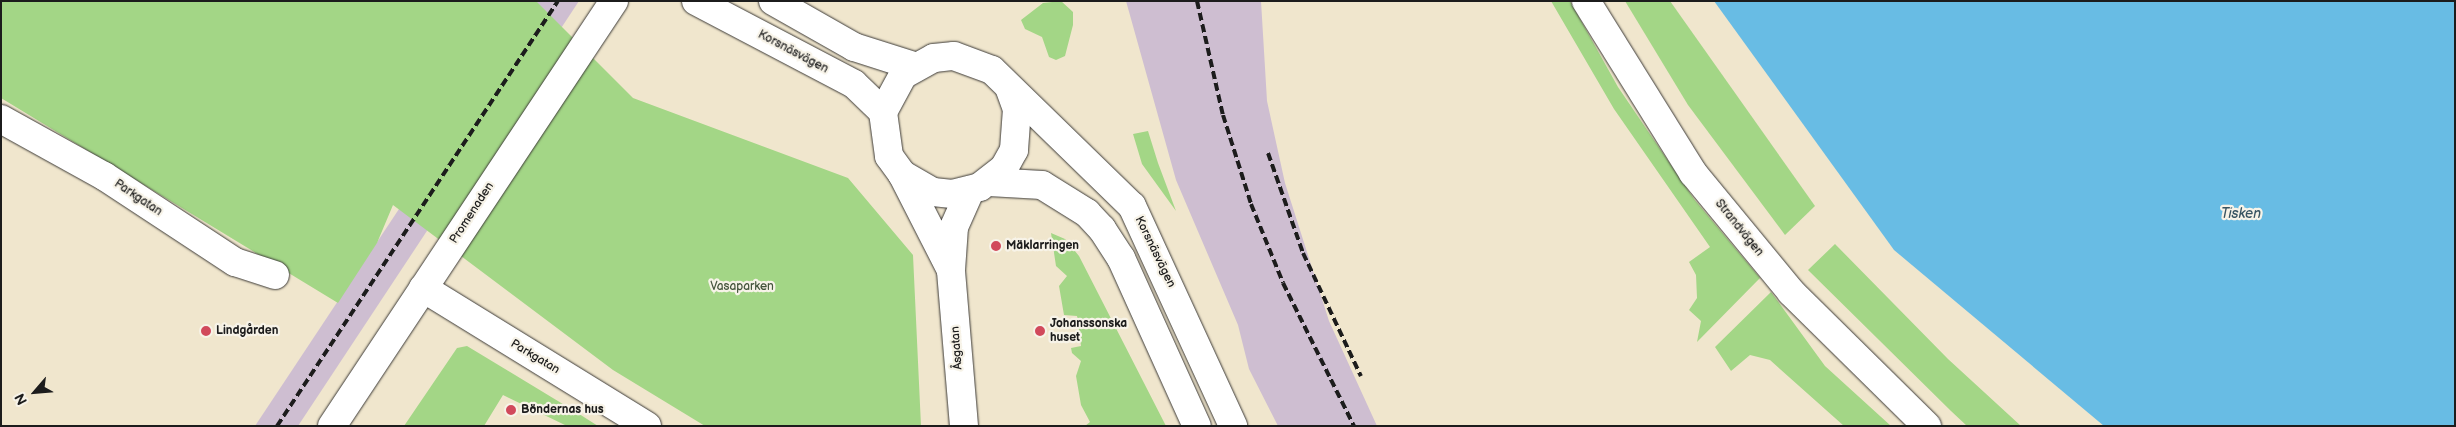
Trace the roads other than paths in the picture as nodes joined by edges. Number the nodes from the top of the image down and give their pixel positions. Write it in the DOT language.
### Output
graph roads {
  1 [pos="614,1"];
  2 [pos="696,1"];
  3 [pos="773,1"];
  4 [pos="1586,1"];
  5 [pos="914,66"];
  6 [pos="1010,90"];
  7 [pos="882,112"];
  8 [pos="1,119"];
  9 [pos="902,174"];
  10 [pos="979,187"];
  11 [pos="951,270"];
  12 [pos="275,275"];
  13 [pos="423,288"];
  14 [pos="332,426"];
  15 [pos="647,426"];
  16 [pos="964,426"];
  17 [pos="1197,426"];
  18 [pos="1233,426"];
  19 [pos="1927,426"];
  1 -- 13 [label="street, Promenaden"];
  2 -- 7 [label="street, Korsnäsvägen"];
  3 -- 5 [label="street"];
  4 -- 19 [label="street, Strandvägen"];
  5 -- 6 [label="street"];
  5 -- 7 [label="street"];
  6 -- 10 [label="street"];
  6 -- 18 [label="street, Korsnäsvägen"];
  7 -- 9 [label="street"];
  8 -- 12 [label="street, Parkgatan"];
  9 -- 10 [label="street"];
  9 -- 11 [label="street, Åsgatan"];
  10 -- 11 [label="street, Åsgatan"];
  10 -- 17 [label="street"];
  11 -- 16 [label="street, Åsgatan"];
  13 -- 14 [label="street, Promenaden"];
  13 -- 15 [label="street, Parkgatan"];
}
